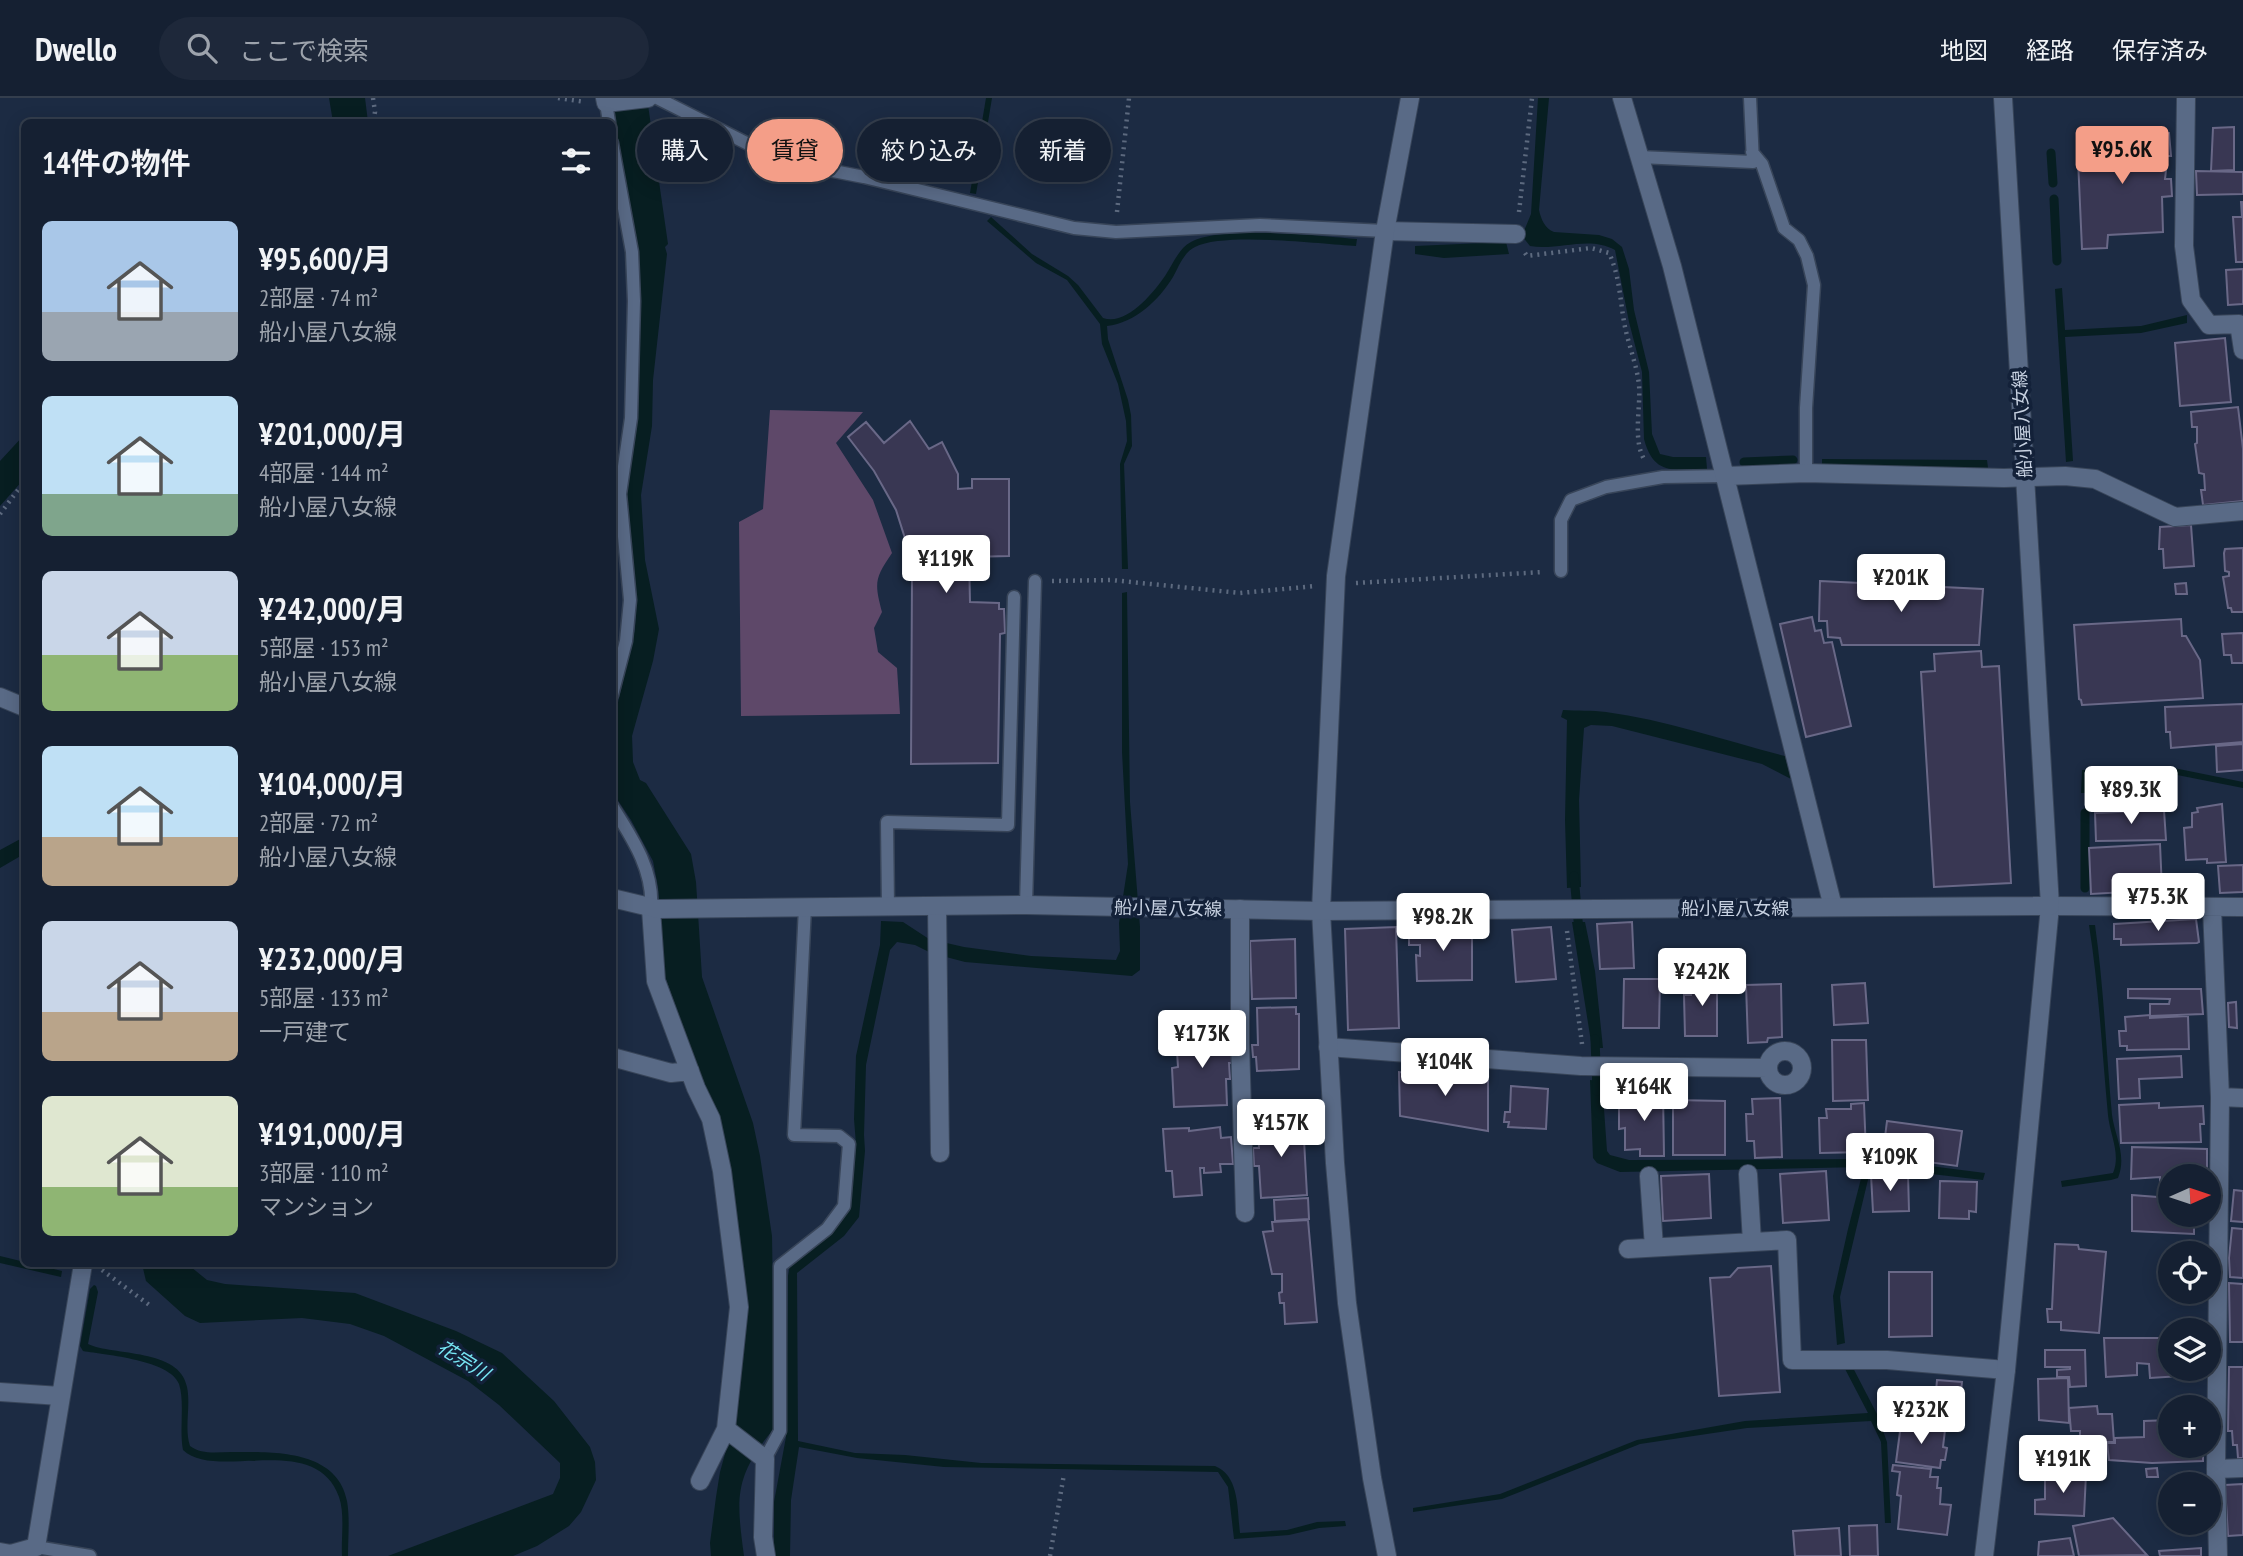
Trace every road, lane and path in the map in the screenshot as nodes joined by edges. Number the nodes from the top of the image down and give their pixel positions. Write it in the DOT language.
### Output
graph roads {
  1 [pos="373,98"];
  2 [pos="648,98"];
  3 [pos="657,98"];
  4 [pos="1129,98"];
  5 [pos="1410,98"];
  6 [pos="1532,98"];
  7 [pos="1622,98"];
  8 [pos="1750,98"];
  9 [pos="2003,98"];
  10 [pos="2186,98"];
  11 [pos="607,101"];
  12 [pos="374,119"];
  13 [pos="609,119"];
  14 [pos="1752,152"];
  15 [pos="1640,157"];
  16 [pos="616,165"];
  17 [pos="1385,231"];
  18 [pos="1116,232"];
  19 [pos="1516,234"];
  20 [pos="2241,323"];
  21 [pos="2243,350"];
  22 [pos="1806,474"];
  23 [pos="1726,476"];
  24 [pos="1658,478"];
  25 [pos="2025,478"];
  26 [pos="21,488"];
  27 [pos="2243,511"];
  28 [pos="0,514"];
  29 [pos="1561,571"];
  30 [pos="1035,582"];
  31 [pos="1335,585"];
  32 [pos="1014,597"];
  33 [pos="616,680"];
  34 [pos="0,697"];
  35 [pos="21,706"];
  36 [pos="616,813"];
  37 [pos="616,899"];
  38 [pos="1026,905"];
  39 [pos="937,906"];
  40 [pos="2050,906"];
  41 [pos="805,907"];
  42 [pos="888,907"];
  43 [pos="1833,907"];
  44 [pos="2212,908"];
  45 [pos="2243,908"];
  46 [pos="654,909"];
  47 [pos="1240,909"];
  48 [pos="1564,909"];
  49 [pos="1321,911"];
  50 [pos="1328,1047"];
  51 [pos="616,1058"];
  52 [pos="1585,1065"];
  53 [pos="1768,1068"];
  54 [pos="690,1071"];
  55 [pos="2220,1097"];
  56 [pos="2243,1098"];
  57 [pos="940,1153"];
  58 [pos="1748,1174"];
  59 [pos="1649,1176"];
  60 [pos="1245,1213"];
  61 [pos="1752,1242"];
  62 [pos="1654,1247"];
  63 [pos="1628,1249"];
  64 [pos="82,1267"];
  65 [pos="97,1267"];
  66 [pos="152,1307"];
  67 [pos="2006,1370"];
  68 [pos="0,1392"];
  69 [pos="60,1396"];
  70 [pos="727,1430"];
  71 [pos="763,1457"];
  72 [pos="2243,1468"];
  73 [pos="2216,1469"];
  74 [pos="1064,1474"];
  75 [pos="700,1481"];
  76 [pos="36,1547"];
  77 [pos="0,1552"];
  78 [pos="90,1556"];
  79 [pos="766,1556"];
  80 [pos="1050,1556"];
  81 [pos="1387,1556"];
  82 [pos="1984,1556"];
  83 [pos="2218,1556"];
  1 -- 12 [label="path"];
  2 -- 11 [label="street"];
  3 -- 18 [label="lane"];
  4 -- 18 [label="path"];
  5 -- 17 [label="street"];
  6 -- 19 [label="path"];
  7 -- 15 [label="street"];
  8 -- 14 [label="lane"];
  9 -- 25 [label="street, 船小屋八女線"];
  10 -- 20 [label="street"];
  11 -- 13 [label="lane"];
  14 -- 15 [label="lane"];
  14 -- 22 [label="lane"];
  15 -- 23 [label="street"];
  16 -- 33 [label="lane"];
  17 -- 18 [label="lane"];
  17 -- 19 [label="street"];
  17 -- 31 [label="street"];
  19 -- 24 [label="path"];
  20 -- 21 [label="street"];
  22 -- 23 [label="street"];
  22 -- 25 [label="street"];
  23 -- 24 [label="lane"];
  23 -- 43 [label="street"];
  24 -- 29 [label="lane"];
  25 -- 27 [label="street"];
  25 -- 40 [label="street, 船小屋八女線"];
  26 -- 28 [label="path"];
  29 -- 31 [label="path"];
  30 -- 31 [label="path"];
  30 -- 38 [label="lane"];
  31 -- 49 [label="street"];
  32 -- 42 [label="lane"];
  34 -- 35 [label="street"];
  36 -- 46 [label="lane"];
  37 -- 46 [label="street, 船小屋八女線"];
  38 -- 39 [label="street, 船小屋八女線"];
  38 -- 47 [label="street, 船小屋八女線"];
  39 -- 42 [label="street, 船小屋八女線"];
  39 -- 57 [label="street"];
  40 -- 43 [label="street, 船小屋八女線"];
  40 -- 44 [label="street"];
  40 -- 67 [label="street"];
  41 -- 42 [label="street, 船小屋八女線"];
  41 -- 46 [label="street, 船小屋八女線"];
  41 -- 71 [label="lane"];
  43 -- 48 [label="street, 船小屋八女線"];
  44 -- 45 [label="street"];
  44 -- 55 [label="street"];
  46 -- 54 [label="street"];
  47 -- 49 [label="street, 船小屋八女線"];
  47 -- 60 [label="street"];
  48 -- 49 [label="street, 船小屋八女線"];
  48 -- 52 [label="path"];
  49 -- 50 [label="street"];
  50 -- 52 [label="street"];
  50 -- 81 [label="street"];
  51 -- 54 [label="street"];
  52 -- 53 [label="street"];
  54 -- 70 [label="street"];
  55 -- 56 [label="street"];
  55 -- 73 [label="street"];
  58 -- 61 [label="street"];
  59 -- 62 [label="street"];
  61 -- 62 [label="street"];
  61 -- 67 [label="street"];
  62 -- 63 [label="street"];
  64 -- 69 [label="street"];
  65 -- 66 [label="path"];
  67 -- 82 [label="street"];
  68 -- 69 [label="street"];
  69 -- 76 [label="street"];
  70 -- 71 [label="street"];
  70 -- 75 [label="street"];
  71 -- 79 [label="street"];
  72 -- 73 [label="street"];
  73 -- 83 [label="street"];
  74 -- 80 [label="path"];
  76 -- 77 [label="street"];
  76 -- 78 [label="lane"];
}
